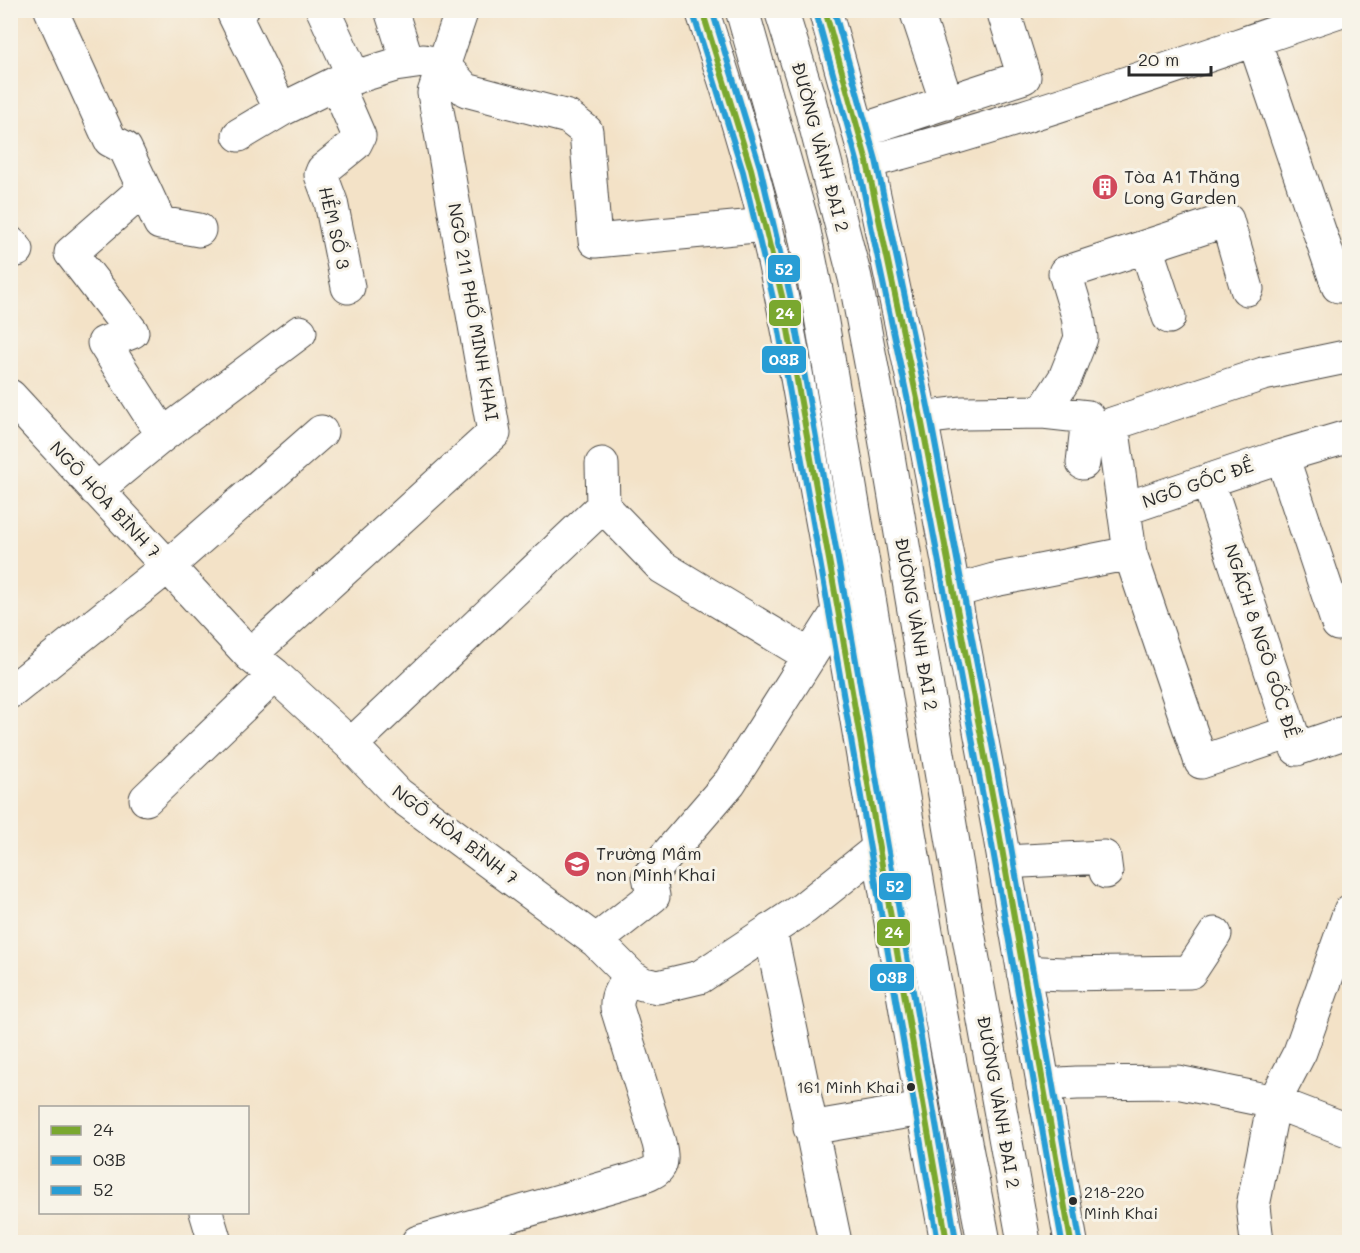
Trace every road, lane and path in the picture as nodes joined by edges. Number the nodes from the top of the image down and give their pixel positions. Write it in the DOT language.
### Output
graph roads {
  1 [pos="51,10"];
  2 [pos="242,10"];
  3 [pos="323,10"];
  4 [pos="391,10"];
  5 [pos="462,10"];
  6 [pos="702,10"];
  7 [pos="742,10"];
  8 [pos="781,10"];
  9 [pos="825,10"];
  10 [pos="916,10"];
  11 [pos="980,10"];
  12 [pos="1003,10"];
  13 [pos="1342,10"];
  14 [pos="1254,40"];
  15 [pos="408,63"];
  16 [pos="443,65"];
  17 [pos="345,80"];
  18 [pos="1006,83"];
  19 [pos="947,103"];
  20 [pos="281,110"];
  21 [pos="239,135"];
  22 [pos="863,146"];
  23 [pos="144,189"];
  24 [pos="766,225"];
  25 [pos="199,230"];
  26 [pos="1146,247"];
  27 [pos="1350,283"];
  28 [pos="348,286"];
  29 [pos="1247,289"];
  30 [pos="1169,317"];
  31 [pos="300,332"];
  32 [pos="1350,356"];
  33 [pos="10,396"];
  34 [pos="1043,412"];
  35 [pos="921,418"];
  36 [pos="321,432"];
  37 [pos="163,435"];
  38 [pos="1349,438"];
  39 [pos="1282,456"];
  40 [pos="1083,463"];
  41 [pos="602,464"];
  42 [pos="1208,481"];
  43 [pos="96,490"];
  44 [pos="603,506"];
  45 [pos="1124,509"];
  46 [pos="1130,553"];
  47 [pos="167,567"];
  48 [pos="955,591"];
  49 [pos="839,610"];
  50 [pos="1338,624"];
  51 [pos="250,655"];
  52 [pos="810,656"];
  53 [pos="275,675"];
  54 [pos="12,691"];
  55 [pos="1291,732"];
  56 [pos="1350,732"];
  57 [pos="351,746"];
  58 [pos="146,799"];
  59 [pos="878,849"];
  60 [pos="1004,862"];
  61 [pos="1106,872"];
  62 [pos="1350,911"];
  63 [pos="770,930"];
  64 [pos="1215,934"];
  65 [pos="596,941"];
  66 [pos="1023,972"];
  67 [pos="632,976"];
  68 [pos="1043,1085"];
  69 [pos="1274,1102"];
  70 [pos="922,1109"];
  71 [pos="810,1128"];
  72 [pos="1350,1131"];
  73 [pos="207,1214"];
  74 [pos="215,1242"];
  75 [pos="418,1242"];
  76 [pos="835,1242"];
  77 [pos="947,1242"];
  78 [pos="984,1242"];
  79 [pos="1024,1242"];
  80 [pos="1071,1242"];
  81 [pos="1257,1242"];
  1 -- 23 [label="main road"];
  2 -- 20 [label="main road"];
  3 -- 17 [label="main road"];
  4 -- 15 [label="main road"];
  5 -- 16 [label="main road, NGÕ 211 PHỐ MINH KHAI"];
  6 -- 24 [label="main road"];
  7 -- 78 [label="main road, ĐƯỜNG VÀNH ĐAI 2"];
  8 -- 79 [label="main road, ĐƯỜNG VÀNH ĐAI 2"];
  9 -- 22 [label="main road"];
  10 -- 19 [label="main road"];
  11 -- 18 [label="main road"];
  12 -- 18 [label="main road"];
  13 -- 14 [label="main road"];
  14 -- 22 [label="main road"];
  14 -- 27 [label="main road"];
  15 -- 16 [label="main road"];
  15 -- 17 [label="main road"];
  16 -- 24 [label="main road"];
  16 -- 51 [label="main road, NGÕ 211 PHỐ MINH KHAI"];
  17 -- 20 [label="main road"];
  17 -- 28 [label="main road, HẺM SỐ 3"];
  18 -- 19 [label="main road"];
  19 -- 22 [label="main road"];
  20 -- 21 [label="main road"];
  22 -- 35 [label="main road"];
  23 -- 25 [label="main road"];
  23 -- 37 [label="main road"];
  24 -- 49 [label="main road"];
  26 -- 29 [label="main road"];
  26 -- 30 [label="main road"];
  26 -- 34 [label="main road"];
  31 -- 37 [label="main road"];
  32 -- 45 [label="main road"];
  33 -- 43 [label="main road, NGÕ HÒA BÌNH 7"];
  34 -- 35 [label="main road"];
  34 -- 40 [label="main road"];
  35 -- 48 [label="main road"];
  36 -- 47 [label="main road"];
  37 -- 43 [label="main road"];
  38 -- 39 [label="main road, NGÕ GỐC ĐỀ"];
  39 -- 42 [label="main road, NGÕ GỐC ĐỀ"];
  39 -- 50 [label="main road"];
  41 -- 44 [label="main road"];
  42 -- 45 [label="main road, NGÕ GỐC ĐỀ"];
  42 -- 55 [label="main road, NGÁCH 8 NGÕ GỐC ĐỀ"];
  43 -- 47 [label="main road, NGÕ HÒA BÌNH 7"];
  44 -- 52 [label="main road"];
  44 -- 57 [label="main road"];
  45 -- 46 [label="main road, NGÕ GỐC ĐỀ"];
  46 -- 48 [label="main road"];
  46 -- 55 [label="main road, NGÕ GỐC ĐỀ"];
  47 -- 51 [label="main road, NGÕ HÒA BÌNH 7"];
  47 -- 54 [label="main road"];
  48 -- 60 [label="main road"];
  49 -- 52 [label="main road"];
  49 -- 59 [label="main road"];
  51 -- 53 [label="main road, NGÕ HÒA BÌNH 7"];
  52 -- 65 [label="main road"];
  53 -- 57 [label="main road, NGÕ HÒA BÌNH 7"];
  53 -- 58 [label="main road"];
  55 -- 56 [label="main road, NGÁCH 8 NGÕ GỐC ĐỀ"];
  57 -- 65 [label="main road, NGÕ HÒA BÌNH 7"];
  59 -- 63 [label="main road, NGÕ HÒA BÌNH 7"];
  59 -- 70 [label="main road"];
  60 -- 61 [label="main road"];
  60 -- 66 [label="main road"];
  62 -- 69 [label="main road"];
  63 -- 67 [label="main road, NGÕ HÒA BÌNH 7"];
  63 -- 71 [label="main road"];
  64 -- 66 [label="main road"];
  65 -- 67 [label="main road, NGÕ HÒA BÌNH 7"];
  66 -- 68 [label="main road"];
  67 -- 75 [label="main road"];
  68 -- 69 [label="main road"];
  68 -- 80 [label="main road"];
  69 -- 72 [label="main road"];
  69 -- 81 [label="main road"];
  70 -- 71 [label="main road"];
  70 -- 77 [label="main road"];
  71 -- 76 [label="main road"];
  73 -- 74 [label="main road"];
}
